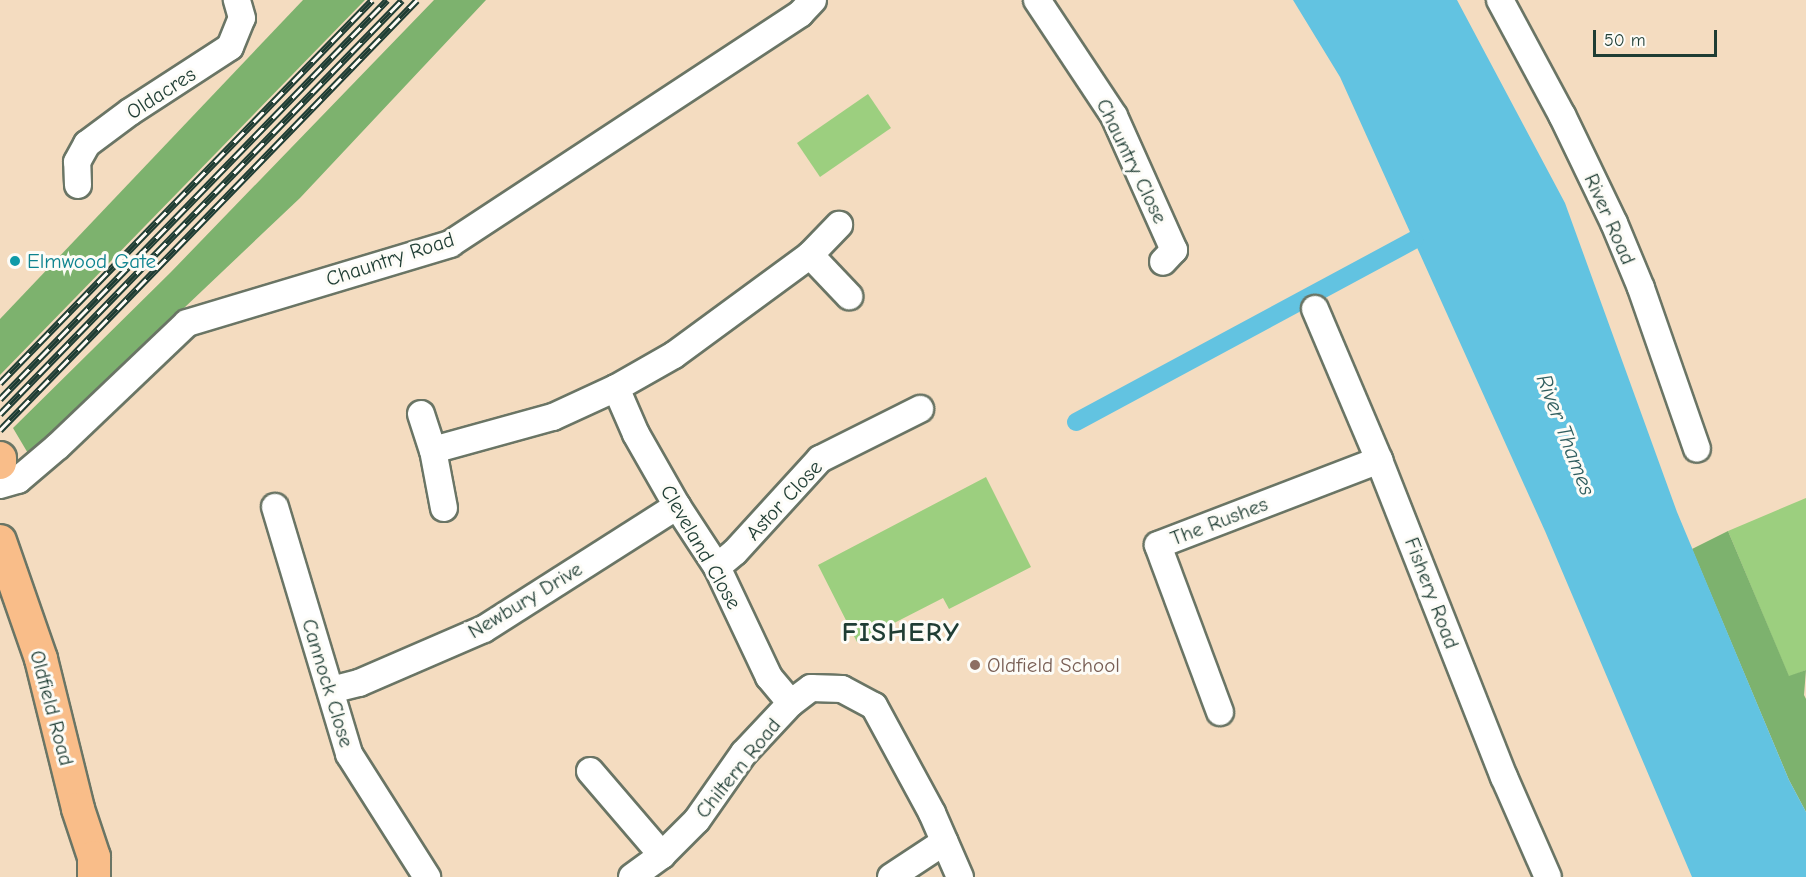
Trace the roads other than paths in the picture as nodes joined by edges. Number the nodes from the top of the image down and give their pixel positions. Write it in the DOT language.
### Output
graph roads {
  1 [pos="237,0"];
  2 [pos="813,0"];
  3 [pos="1037,0"];
  4 [pos="1500,0"];
  5 [pos="78,185"];
  6 [pos="839,225"];
  7 [pos="810,255"];
  8 [pos="1163,262"];
  9 [pos="849,296"];
  10 [pos="1315,309"];
  11 [pos="616,388"];
  12 [pos="920,409"];
  13 [pos="421,414"];
  14 [pos="1696,449"];
  15 [pos="433,450"];
  16 [pos="0,458"];
  17 [pos="1379,460"];
  18 [pos="0,463"];
  19 [pos="0,484"];
  20 [pos="677,506"];
  21 [pos="276,507"];
  22 [pos="444,508"];
  23 [pos="0,541"];
  24 [pos="717,567"];
  25 [pos="331,690"];
  26 [pos="791,703"];
  27 [pos="1220,712"];
  28 [pos="590,771"];
  29 [pos="944,842"];
  30 [pos="662,855"];
  31 [pos="100,870"];
  32 [pos="427,877"];
  33 [pos="632,877"];
  34 [pos="891,877"];
  35 [pos="960,877"];
  36 [pos="1548,877"];
  1 -- 5 [label="street, Oldacres"];
  2 -- 19 [label="street, Chauntry Road"];
  3 -- 8 [label="street, Chauntry Close"];
  4 -- 14 [label="street, River Road"];
  6 -- 7 [label="street"];
  7 -- 9 [label="street"];
  7 -- 11 [label="street"];
  10 -- 17 [label="street, Fishery Road"];
  11 -- 15 [label="street"];
  11 -- 20 [label="street, Cleveland Close"];
  12 -- 24 [label="street, Astor Close"];
  13 -- 15 [label="street"];
  15 -- 22 [label="street"];
  16 -- 18 [label="main road"];
  17 -- 27 [label="street, The Rushes"];
  17 -- 36 [label="street, Fishery Road"];
  20 -- 24 [label="street, Cleveland Close"];
  20 -- 25 [label="street, Newbury Drive"];
  21 -- 25 [label="street, Cannock Close"];
  23 -- 31 [label="main road, Oldfield Road"];
  24 -- 26 [label="street, Cleveland Close"];
  25 -- 32 [label="street, Cannock Close"];
  26 -- 29 [label="street, Chiltern Road"];
  26 -- 30 [label="street, Chiltern Road"];
  28 -- 30 [label="street"];
  29 -- 34 [label="street"];
  29 -- 35 [label="street, Chiltern Road"];
  30 -- 33 [label="street, Chiltern Road"];
}
